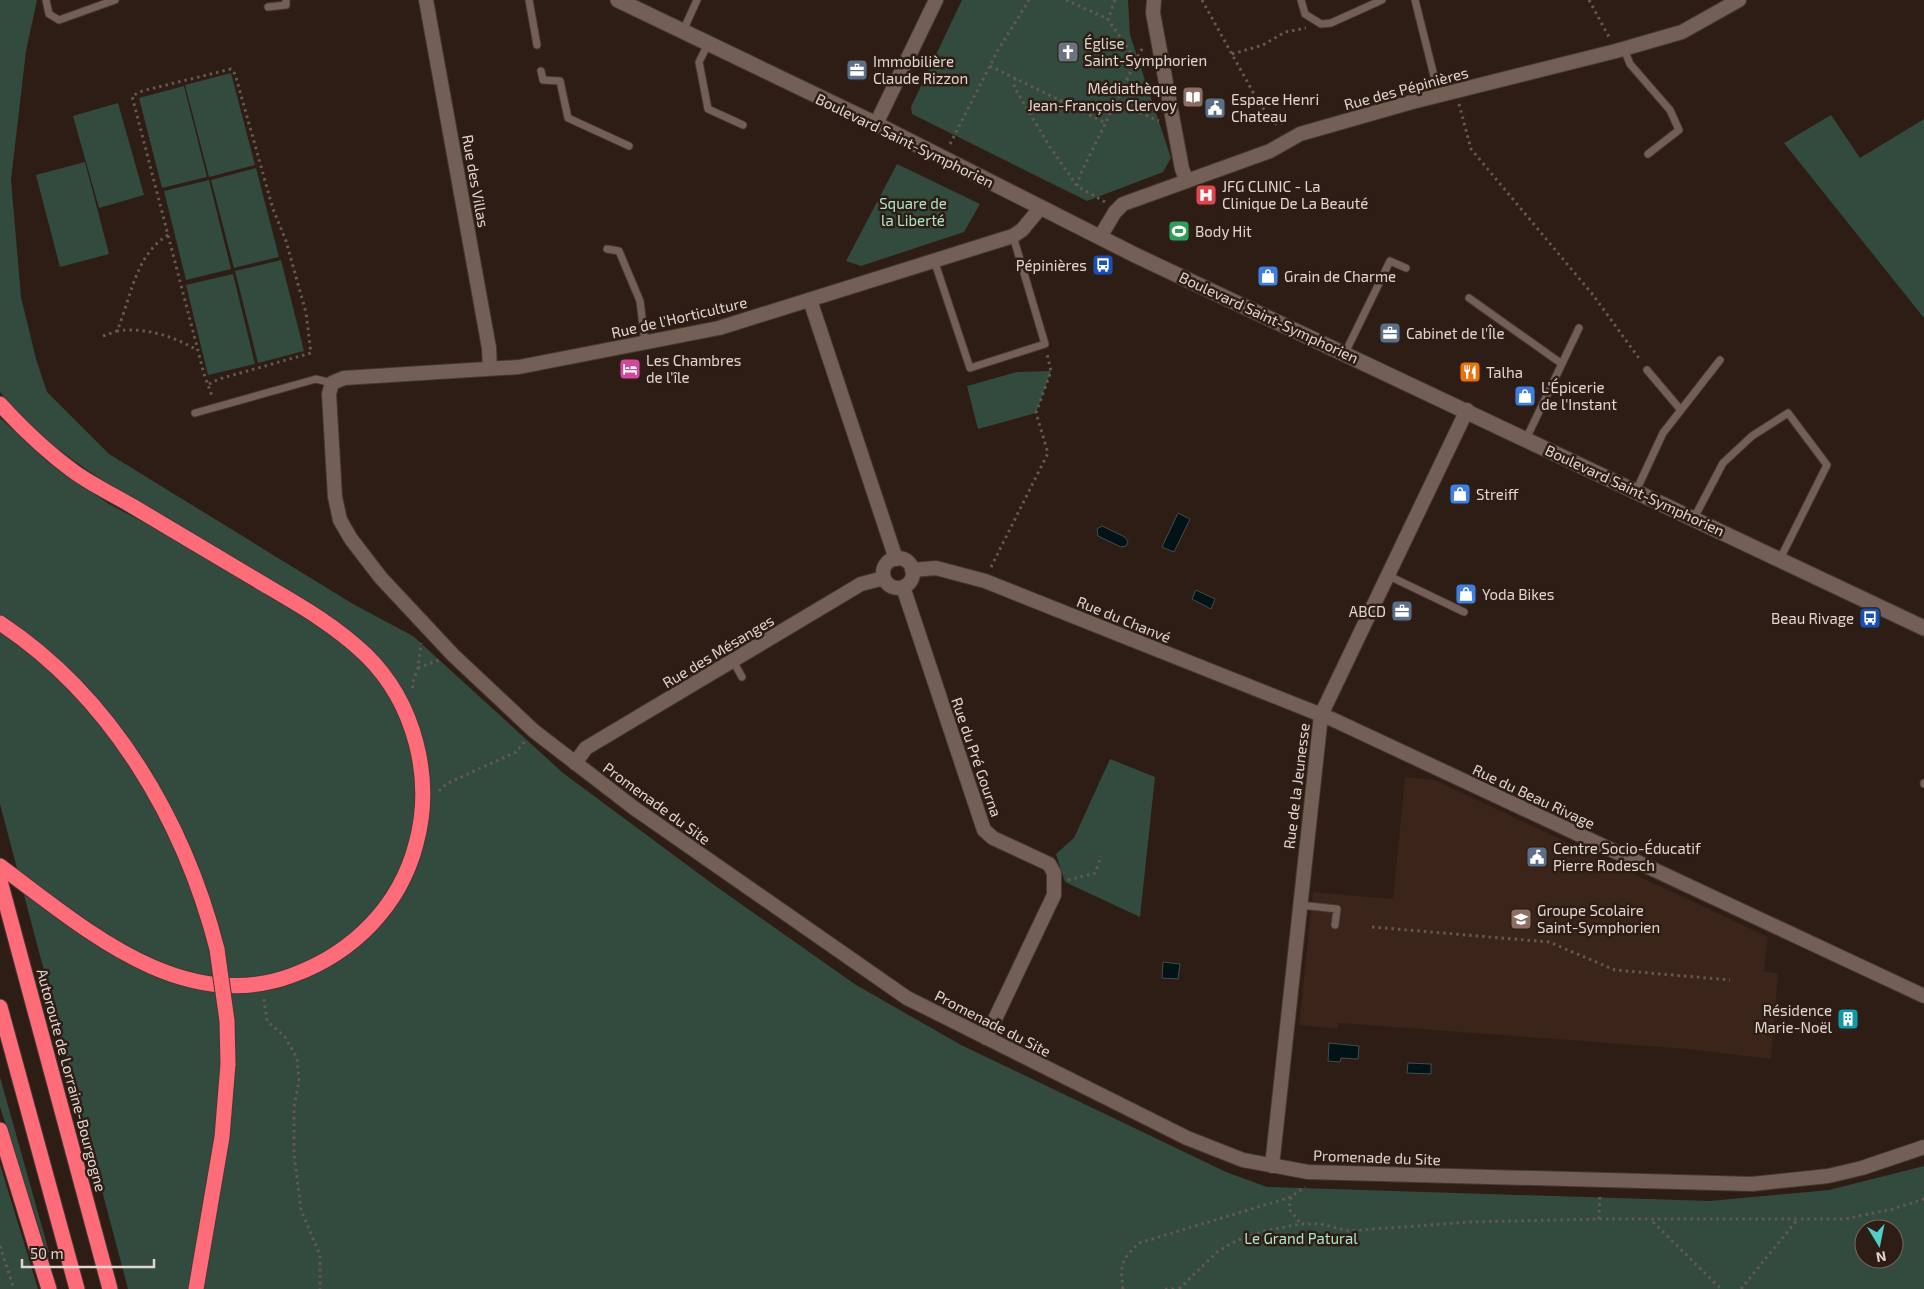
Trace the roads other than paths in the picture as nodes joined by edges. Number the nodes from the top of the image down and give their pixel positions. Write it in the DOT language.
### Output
graph roads {
  1 [pos="46,0"];
  2 [pos="115,0"];
  3 [pos="286,0"];
  4 [pos="426,0"];
  5 [pos="529,0"];
  6 [pos="618,0"];
  7 [pos="697,0"];
  8 [pos="936,0"];
  9 [pos="1154,0"];
  10 [pos="1302,0"];
  11 [pos="1382,0"];
  12 [pos="1414,0"];
  13 [pos="1739,0"];
  14 [pos="268,7"];
  15 [pos="683,32"];
  16 [pos="708,44"];
  17 [pos="537,46"];
  18 [pos="1620,50"];
  19 [pos="541,71"];
  20 [pos="1439,96"];
  21 [pos="876,124"];
  22 [pos="743,125"];
  23 [pos="629,146"];
  24 [pos="1648,154"];
  25 [pos="1187,180"];
  26 [pos="1041,207"];
  27 [pos="1013,236"];
  28 [pos="1100,237"];
  29 [pos="607,249"];
  30 [pos="934,260"];
  31 [pos="1406,268"];
  32 [pos="1469,298"];
  33 [pos="810,300"];
  34 [pos="1579,328"];
  35 [pos="645,342"];
  36 [pos="1345,353"];
  37 [pos="1720,360"];
  38 [pos="1562,364"];
  39 [pos="490,368"];
  40 [pos="1647,370"];
  41 [pos="332,383"];
  42 [pos="0,404"];
  43 [pos="1680,409"];
  44 [pos="1467,410"];
  45 [pos="195,413"];
  46 [pos="1526,439"];
  47 [pos="1636,491"];
  48 [pos="1694,518"];
  49 [pos="896,559"];
  50 [pos="1780,559"];
  51 [pos="912,570"];
  52 [pos="1387,575"];
  53 [pos="884,578"];
  54 [pos="903,587"];
  55 [pos="1464,612"];
  56 [pos="0,622"];
  57 [pos="1924,628"];
  58 [pos="733,661"];
  59 [pos="742,677"];
  60 [pos="1321,715"];
  61 [pos="575,763"];
  62 [pos="0,866"];
  63 [pos="0,881"];
  64 [pos="1299,904"];
  65 [pos="1335,925"];
  66 [pos="1924,996"];
  67 [pos="0,1007"];
  68 [pos="986,1038"];
  69 [pos="0,1130"];
  70 [pos="1924,1147"];
  71 [pos="1272,1166"];
  72 [pos="49,1289"];
  73 [pos="77,1289"];
  74 [pos="110,1289"];
  75 [pos="196,1289"];
  1 -- 2 [label="lane"];
  3 -- 14 [label="lane"];
  4 -- 39 [label="street, Rue des Villas"];
  5 -- 17 [label="lane"];
  6 -- 15 [label="main road, Boulevard Saint-Symphorien"];
  7 -- 15 [label="lane"];
  8 -- 21 [label="street"];
  9 -- 25 [label="street"];
  10 -- 11 [label="lane"];
  12 -- 20 [label="lane"];
  13 -- 18 [label="street, Rue des Pépinières"];
  15 -- 16 [label="main road, Boulevard Saint-Symphorien"];
  16 -- 21 [label="main road, Boulevard Saint-Symphorien"];
  16 -- 22 [label="lane"];
  18 -- 20 [label="street, Rue des Pépinières"];
  18 -- 24 [label="lane"];
  19 -- 23 [label="lane"];
  20 -- 25 [label="street, Rue des Pépinières"];
  21 -- 26 [label="main road, Boulevard Saint-Symphorien"];
  25 -- 28 [label="street, Rue des Pépinières"];
  26 -- 27 [label="street, Rue de l'Horticulture"];
  26 -- 28 [label="main road, Boulevard Saint-Symphorien"];
  27 -- 30 [label="street, Rue de l'Horticulture"];
  27 -- 30 [label="lane"];
  28 -- 36 [label="main road, Boulevard Saint-Symphorien"];
  29 -- 35 [label="lane"];
  30 -- 33 [label="street, Rue de l'Horticulture"];
  31 -- 36 [label="lane"];
  32 -- 38 [label="lane"];
  33 -- 35 [label="street, Rue de l'Horticulture"];
  33 -- 49 [label="street"];
  34 -- 38 [label="lane"];
  35 -- 39 [label="street, Rue de l'Horticulture"];
  36 -- 44 [label="main road, Boulevard Saint-Symphorien"];
  37 -- 43 [label="lane"];
  38 -- 46 [label="lane"];
  39 -- 41 [label="street, Rue de l'Horticulture"];
  40 -- 43 [label="lane"];
  41 -- 45 [label="lane"];
  41 -- 61 [label="street, Promenade du Site"];
  42 -- 62 [label="highway"];
  43 -- 47 [label="lane"];
  44 -- 46 [label="main road, Boulevard Saint-Symphorien"];
  44 -- 52 [label="street, Rue de la Jeunesse"];
  46 -- 47 [label="main road, Boulevard Saint-Symphorien"];
  47 -- 48 [label="main road, Boulevard Saint-Symphorien"];
  48 -- 50 [label="main road, Boulevard Saint-Symphorien"];
  48 -- 50 [label="lane"];
  49 -- 51 [label="street"];
  49 -- 53 [label="street"];
  50 -- 57 [label="main road, Boulevard Saint-Symphorien"];
  51 -- 54 [label="street"];
  51 -- 60 [label="street, Rue du Chanvé"];
  52 -- 55 [label="lane"];
  52 -- 60 [label="street, Rue de la Jeunesse"];
  53 -- 54 [label="street"];
  53 -- 58 [label="street, Rue des Mésanges"];
  54 -- 68 [label="street, Rue du Pré Gourna"];
  56 -- 75 [label="highway, bridge"];
  58 -- 59 [label="lane"];
  58 -- 61 [label="street, Rue des Mésanges"];
  60 -- 64 [label="street, Rue de la Jeunesse"];
  60 -- 66 [label="street, Rue du Beau Rivage"];
  61 -- 68 [label="street, Promenade du Site"];
  63 -- 74 [label="highway, Autoroute de Lorraine-Bourgogne"];
  64 -- 65 [label="lane"];
  64 -- 71 [label="street, Rue de la Jeunesse"];
  67 -- 73 [label="highway"];
  68 -- 71 [label="street, Promenade du Site"];
  69 -- 72 [label="highway"];
  70 -- 71 [label="street, Promenade du Site"];
}
